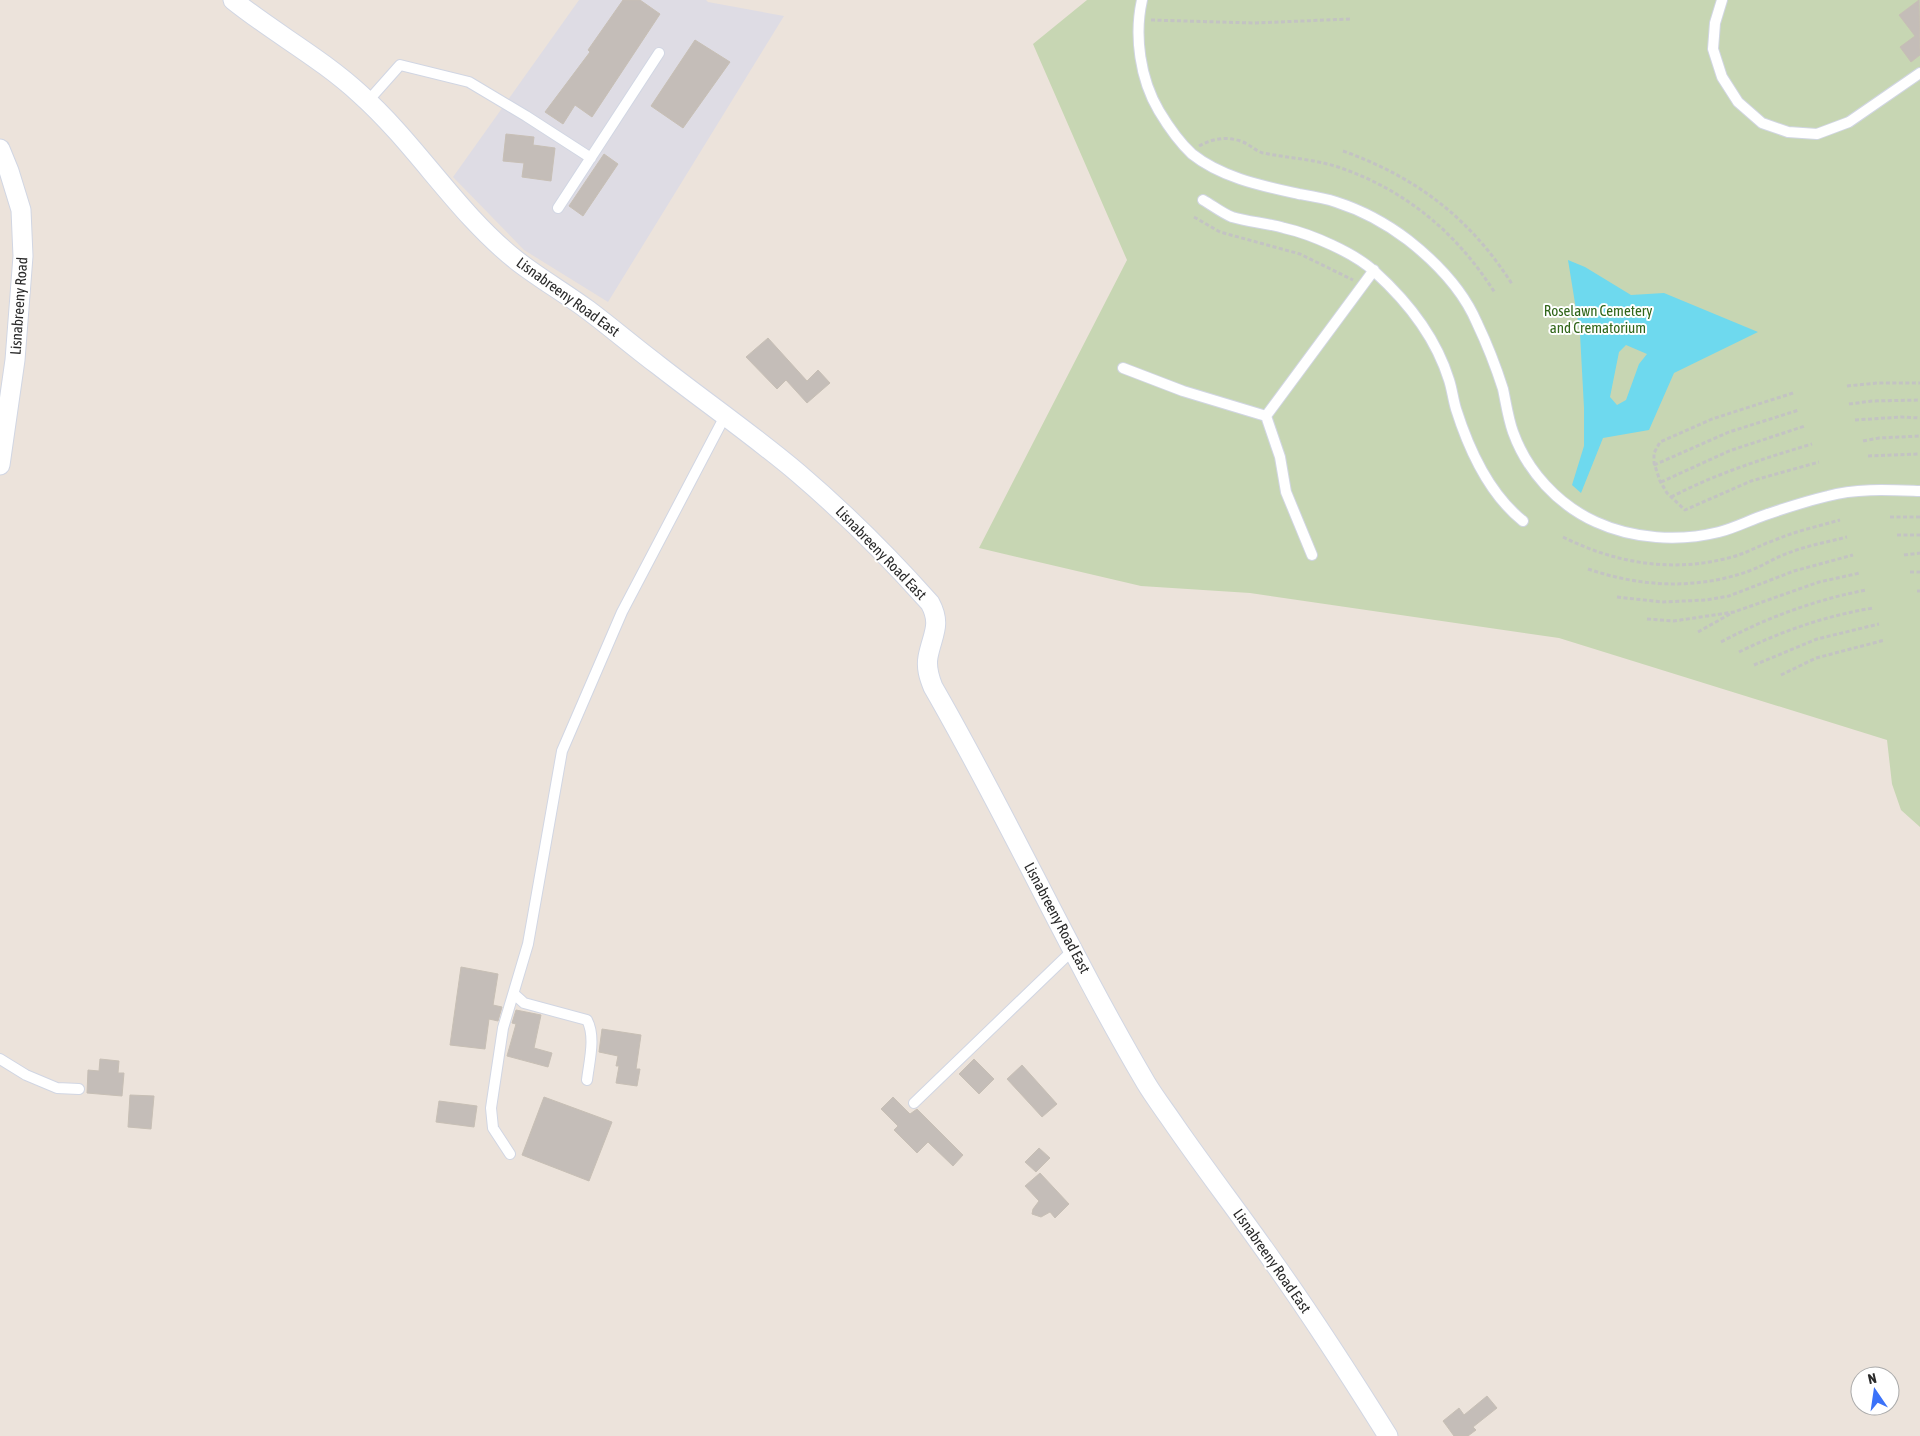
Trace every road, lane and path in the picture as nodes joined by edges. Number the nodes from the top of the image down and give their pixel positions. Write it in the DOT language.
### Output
graph roads {
  1 [pos="233,0"];
  2 [pos="1142,0"];
  3 [pos="1722,0"];
  4 [pos="1140,19"];
  5 [pos="1350,19"];
  6 [pos="659,53"];
  7 [pos="1920,73"];
  8 [pos="368,101"];
  9 [pos="0,149"];
  10 [pos="1190,151"];
  11 [pos="1343,151"];
  12 [pos="591,158"];
  13 [pos="1203,200"];
  14 [pos="558,208"];
  15 [pos="1194,217"];
  16 [pos="1374,270"];
  17 [pos="1512,284"];
  18 [pos="1363,285"];
  19 [pos="1495,293"];
  20 [pos="1123,368"];
  21 [pos="1920,383"];
  22 [pos="1847,386"];
  23 [pos="1793,393"];
  24 [pos="1920,400"];
  25 [pos="1849,404"];
  26 [pos="1799,410"];
  27 [pos="725,416"];
  28 [pos="1266,416"];
  29 [pos="1920,418"];
  30 [pos="1856,420"];
  31 [pos="1805,426"];
  32 [pos="1920,436"];
  33 [pos="1863,441"];
  34 [pos="1812,444"];
  35 [pos="1920,454"];
  36 [pos="1868,456"];
  37 [pos="1819,462"];
  38 [pos="0,465"];
  39 [pos="1654,465"];
  40 [pos="1661,482"];
  41 [pos="1920,490"];
  42 [pos="1671,498"];
  43 [pos="1890,517"];
  44 [pos="1920,517"];
  45 [pos="1523,521"];
  46 [pos="1897,535"];
  47 [pos="1920,535"];
  48 [pos="1847,537"];
  49 [pos="1920,553"];
  50 [pos="1312,555"];
  51 [pos="1854,555"];
  52 [pos="1904,555"];
  53 [pos="1588,568"];
  54 [pos="1910,572"];
  55 [pos="1920,572"];
  56 [pos="1860,573"];
  57 [pos="1866,590"];
  58 [pos="1618,597"];
  59 [pos="1873,608"];
  60 [pos="1734,612"];
  61 [pos="1647,620"];
  62 [pos="1879,624"];
  63 [pos="1698,632"];
  64 [pos="1885,640"];
  65 [pos="1721,642"];
  66 [pos="1739,652"];
  67 [pos="1754,665"];
  68 [pos="1781,675"];
  69 [pos="1073,950"];
  70 [pos="514,994"];
  71 [pos="0,1059"];
  72 [pos="587,1080"];
  73 [pos="79,1089"];
  74 [pos="914,1103"];
  75 [pos="510,1154"];
  76 [pos="1388,1436"];
  1 -- 8 [label="street, Lisnabreeny Road East"];
  2 -- 4 [label="lane"];
  3 -- 7 [label="lane"];
  4 -- 5 [label="path"];
  4 -- 10 [label="lane"];
  6 -- 12 [label="lane"];
  8 -- 12 [label="lane"];
  8 -- 27 [label="street, Lisnabreeny Road East"];
  9 -- 38 [label="street, Lisnabreeny Road"];
  10 -- 19 [label="path"];
  10 -- 41 [label="lane"];
  11 -- 17 [label="path"];
  12 -- 14 [label="lane"];
  13 -- 16 [label="lane"];
  15 -- 18 [label="path"];
  16 -- 18 [label="lane"];
  16 -- 45 [label="lane"];
  18 -- 28 [label="lane"];
  20 -- 28 [label="lane"];
  21 -- 22 [label="path"];
  23 -- 39 [label="path"];
  24 -- 25 [label="path"];
  26 -- 39 [label="path"];
  27 -- 69 [label="street, Lisnabreeny Road East"];
  27 -- 70 [label="lane"];
  28 -- 50 [label="lane"];
  29 -- 30 [label="path"];
  31 -- 40 [label="path"];
  32 -- 33 [label="path"];
  34 -- 42 [label="path"];
  35 -- 36 [label="path"];
  37 -- 42 [label="path"];
  39 -- 40 [label="path"];
  40 -- 42 [label="path"];
  43 -- 44 [label="path"];
  46 -- 47 [label="path"];
  48 -- 53 [label="path"];
  49 -- 52 [label="path"];
  51 -- 58 [label="path"];
  54 -- 55 [label="path"];
  56 -- 60 [label="path"];
  57 -- 65 [label="path"];
  59 -- 66 [label="path"];
  60 -- 61 [label="path"];
  60 -- 63 [label="path"];
  62 -- 67 [label="path"];
  64 -- 68 [label="path"];
  69 -- 74 [label="lane"];
  69 -- 76 [label="street, Lisnabreeny Road East"];
  70 -- 72 [label="lane"];
  70 -- 75 [label="lane"];
  71 -- 73 [label="lane"];
}
